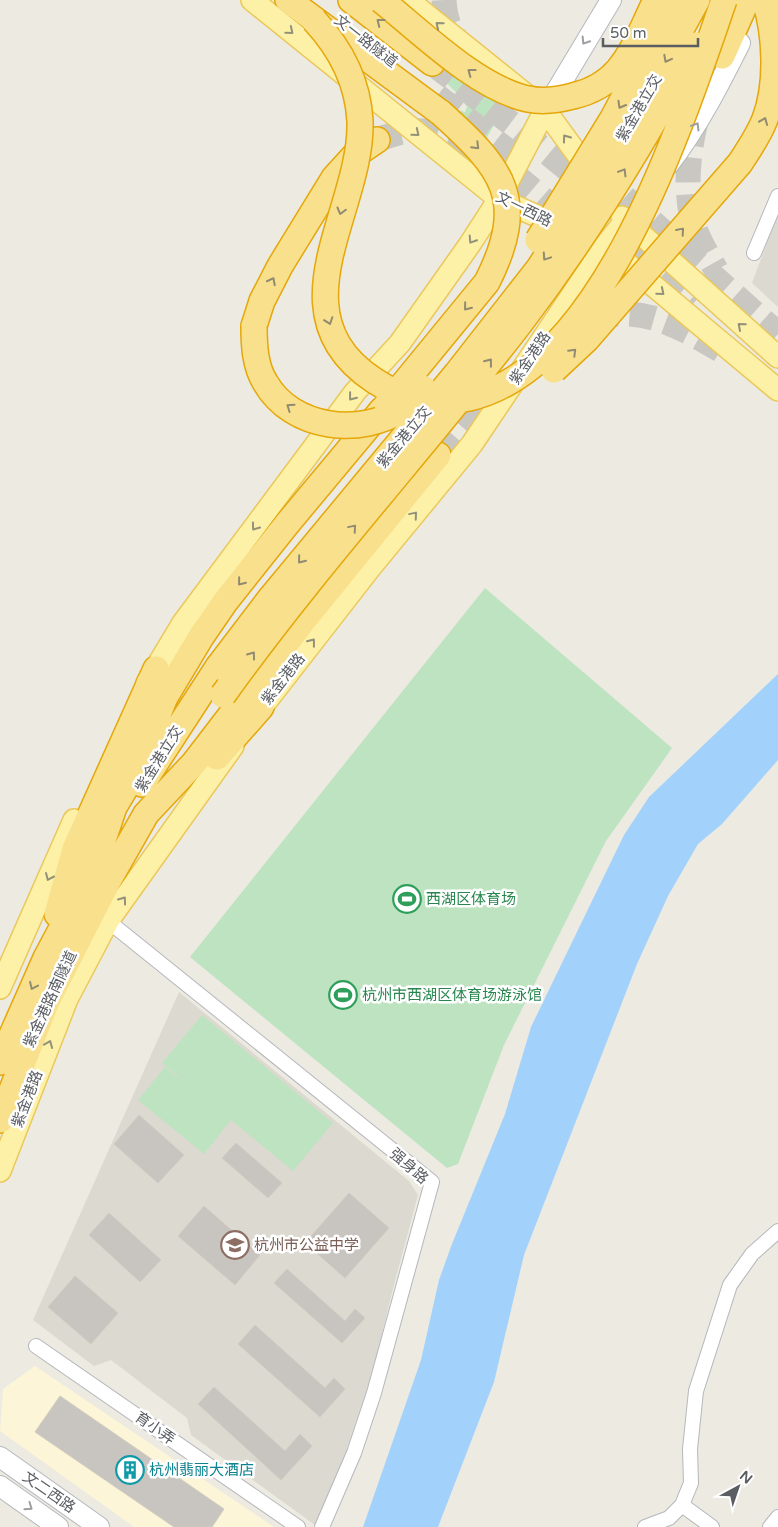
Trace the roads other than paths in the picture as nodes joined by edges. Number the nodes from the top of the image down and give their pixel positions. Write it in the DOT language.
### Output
graph roads {
  1 [pos="252,0"];
  2 [pos="288,0"];
  3 [pos="351,0"];
  4 [pos="381,0"];
  5 [pos="408,0"];
  6 [pos="611,0"];
  7 [pos="656,0"];
  8 [pos="676,0"];
  9 [pos="698,0"];
  10 [pos="720,0"];
  11 [pos="724,0"];
  12 [pos="747,0"];
  13 [pos="763,0"];
  14 [pos="314,10"];
  15 [pos="722,56"];
  16 [pos="545,110"];
  17 [pos="377,140"];
  18 [pos="778,196"];
  19 [pos="499,200"];
  20 [pos="625,221"];
  21 [pos="605,246"];
  22 [pos="754,253"];
  23 [pos="778,357"];
  24 [pos="778,390"];
  25 [pos="406,407"];
  26 [pos="427,454"];
  27 [pos="211,651"];
  28 [pos="156,669"];
  29 [pos="261,707"];
  30 [pos="146,814"];
  31 [pos="101,873"];
  32 [pos="108,921"];
  33 [pos="46,958"];
  34 [pos="0,988"];
  35 [pos="0,1062"];
  36 [pos="0,1120"];
  37 [pos="0,1171"];
  38 [pos="778,1231"];
  39 [pos="36,1346"];
  40 [pos="0,1457"];
  41 [pos="0,1486"];
  42 [pos="682,1505"];
  43 [pos="778,1517"];
  44 [pos="58,1527"];
  45 [pos="98,1527"];
  46 [pos="298,1527"];
  47 [pos="322,1527"];
  48 [pos="645,1527"];
  49 [pos="712,1527"];
  50 [pos="770,1527"];
  1 -- 19 [label="main road, 文一西路, one-way"];
  2 -- 14 [label="highway"];
  14 -- 3 [label="highway, 文一路隧道, one-way"];
  7 -- 4 [label="highway, one-way, bridge"];
  16 -- 5 [label="main road, one-way"];
  6 -- 16 [label="main road, one-way"];
  8 -- 25 [label="highway, one-way, bridge"];
  9 -- 27 [label="highway, 紫金港立交, one-way, bridge"];
  26 -- 10 [label="highway, 紫金港立交, one-way, bridge"];
  14 -- 11 [label="highway, one-way, bridge"];
  12 -- 15 [label="highway"];
  20 -- 13 [label="main road, one-way"];
  26 -- 13 [label="highway, one-way, bridge"];
  14 -- 27 [label="highway, one-way, bridge"];
  16 -- 19 [label="main road"];
  20 -- 16 [label="main road, one-way"];
  25 -- 17 [label="highway, one-way, bridge"];
  18 -- 22 [label="street"];
  19 -- 21 [label="main road, 文一西路"];
  19 -- 28 [label="main road, one-way"];
  20 -- 21 [label="main road, 紫金港路"];
  23 -- 20 [label="main road, one-way"];
  21 -- 24 [label="main road, 文一西路, one-way"];
  29 -- 21 [label="main road, 紫金港路, one-way"];
  25 -- 27 [label="highway"];
  26 -- 30 [label="highway"];
  30 -- 26 [label="highway, 紫金港立交, one-way, bridge"];
  27 -- 31 [label="highway, 紫金港立交"];
  27 -- 31 [label="highway"];
  28 -- 33 [label="highway"];
  28 -- 34 [label="main road, one-way"];
  29 -- 31 [label="highway"];
  32 -- 29 [label="main road, 紫金港路, one-way"];
  30 -- 31 [label="highway"];
  31 -- 33 [label="highway, 紫金港路南隧道"];
  31 -- 36 [label="highway, 紫金港路南隧道"];
  37 -- 32 [label="main road, 紫金港路, one-way"];
  32 -- 47 [label="street, 强身路"];
  33 -- 35 [label="highway, 紫金港路南隧道, one-way"];
  38 -- 42 [label="street"];
  39 -- 46 [label="street, 育小弄"];
  40 -- 45 [label="main road, 文二西路"];
  41 -- 44 [label="main road, 文二西路, one-way"];
  42 -- 48 [label="street"];
  42 -- 49 [label="street"];
  43 -- 50 [label="street"];
}
